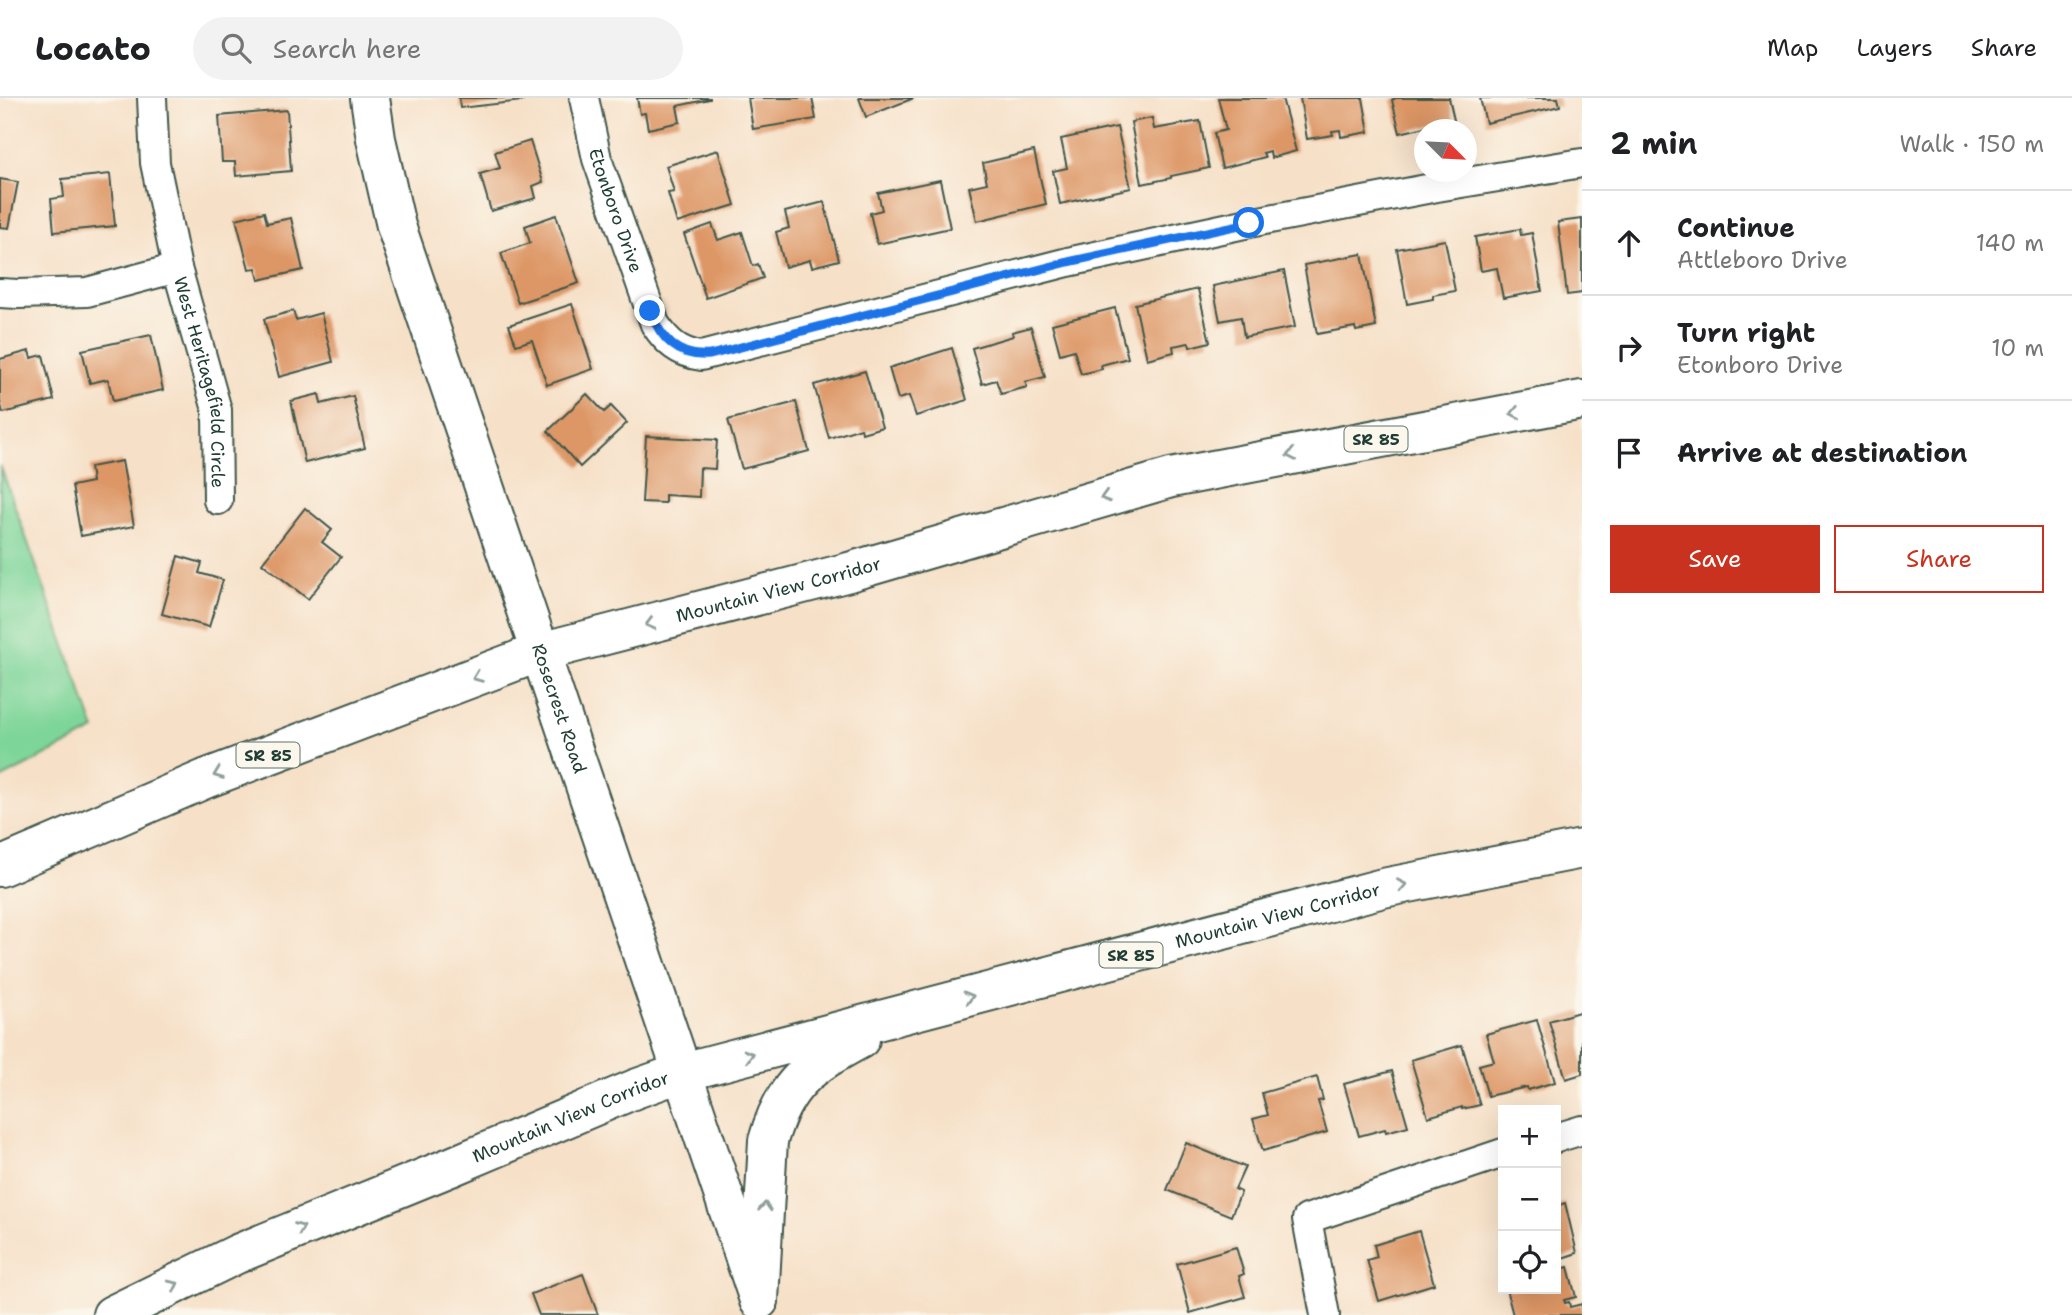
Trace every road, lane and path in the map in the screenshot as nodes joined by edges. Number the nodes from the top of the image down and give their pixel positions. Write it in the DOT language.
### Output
graph roads {
  1 [pos="152,98"];
  2 [pos="370,98"];
  3 [pos="584,98"];
  4 [pos="1582,163"];
  5 [pos="177,268"];
  6 [pos="0,293"];
  7 [pos="1582,400"];
  8 [pos="218,500"];
  9 [pos="540,652"];
  10 [pos="1582,849"];
  11 [pos="0,867"];
  12 [pos="909,1013"];
  13 [pos="682,1072"];
  14 [pos="1582,1130"];
  15 [pos="1561,1136"];
  16 [pos="1498,1155"];
  17 [pos="762,1307"];
  18 [pos="112,1315"];
  19 [pos="1325,1315"];
  1 -- 5 [label="street, West Heritagefield Circle"];
  2 -- 9 [label="main road, Rosecrest Road"];
  3 -- 4 [label="street, Etonboro Drive"];
  5 -- 6 [label="street"];
  5 -- 8 [label="street, West Heritagefield Circle"];
  7 -- 9 [label="main road, Mountain View Corridor / SR 85, one-way"];
  9 -- 11 [label="main road, Mountain View Corridor / SR 85, one-way"];
  9 -- 13 [label="main road, Rosecrest Road"];
  12 -- 10 [label="main road, Mountain View Corridor / SR 85, one-way"];
  13 -- 12 [label="main road, Mountain View Corridor / SR 85, one-way"];
  17 -- 12 [label="main road, one-way"];
  13 -- 17 [label="main road, Rosecrest Road"];
  18 -- 13 [label="main road, Mountain View Corridor / SR 85, one-way"];
  14 -- 15 [label="street"];
  16 -- 19 [label="street"];
}
